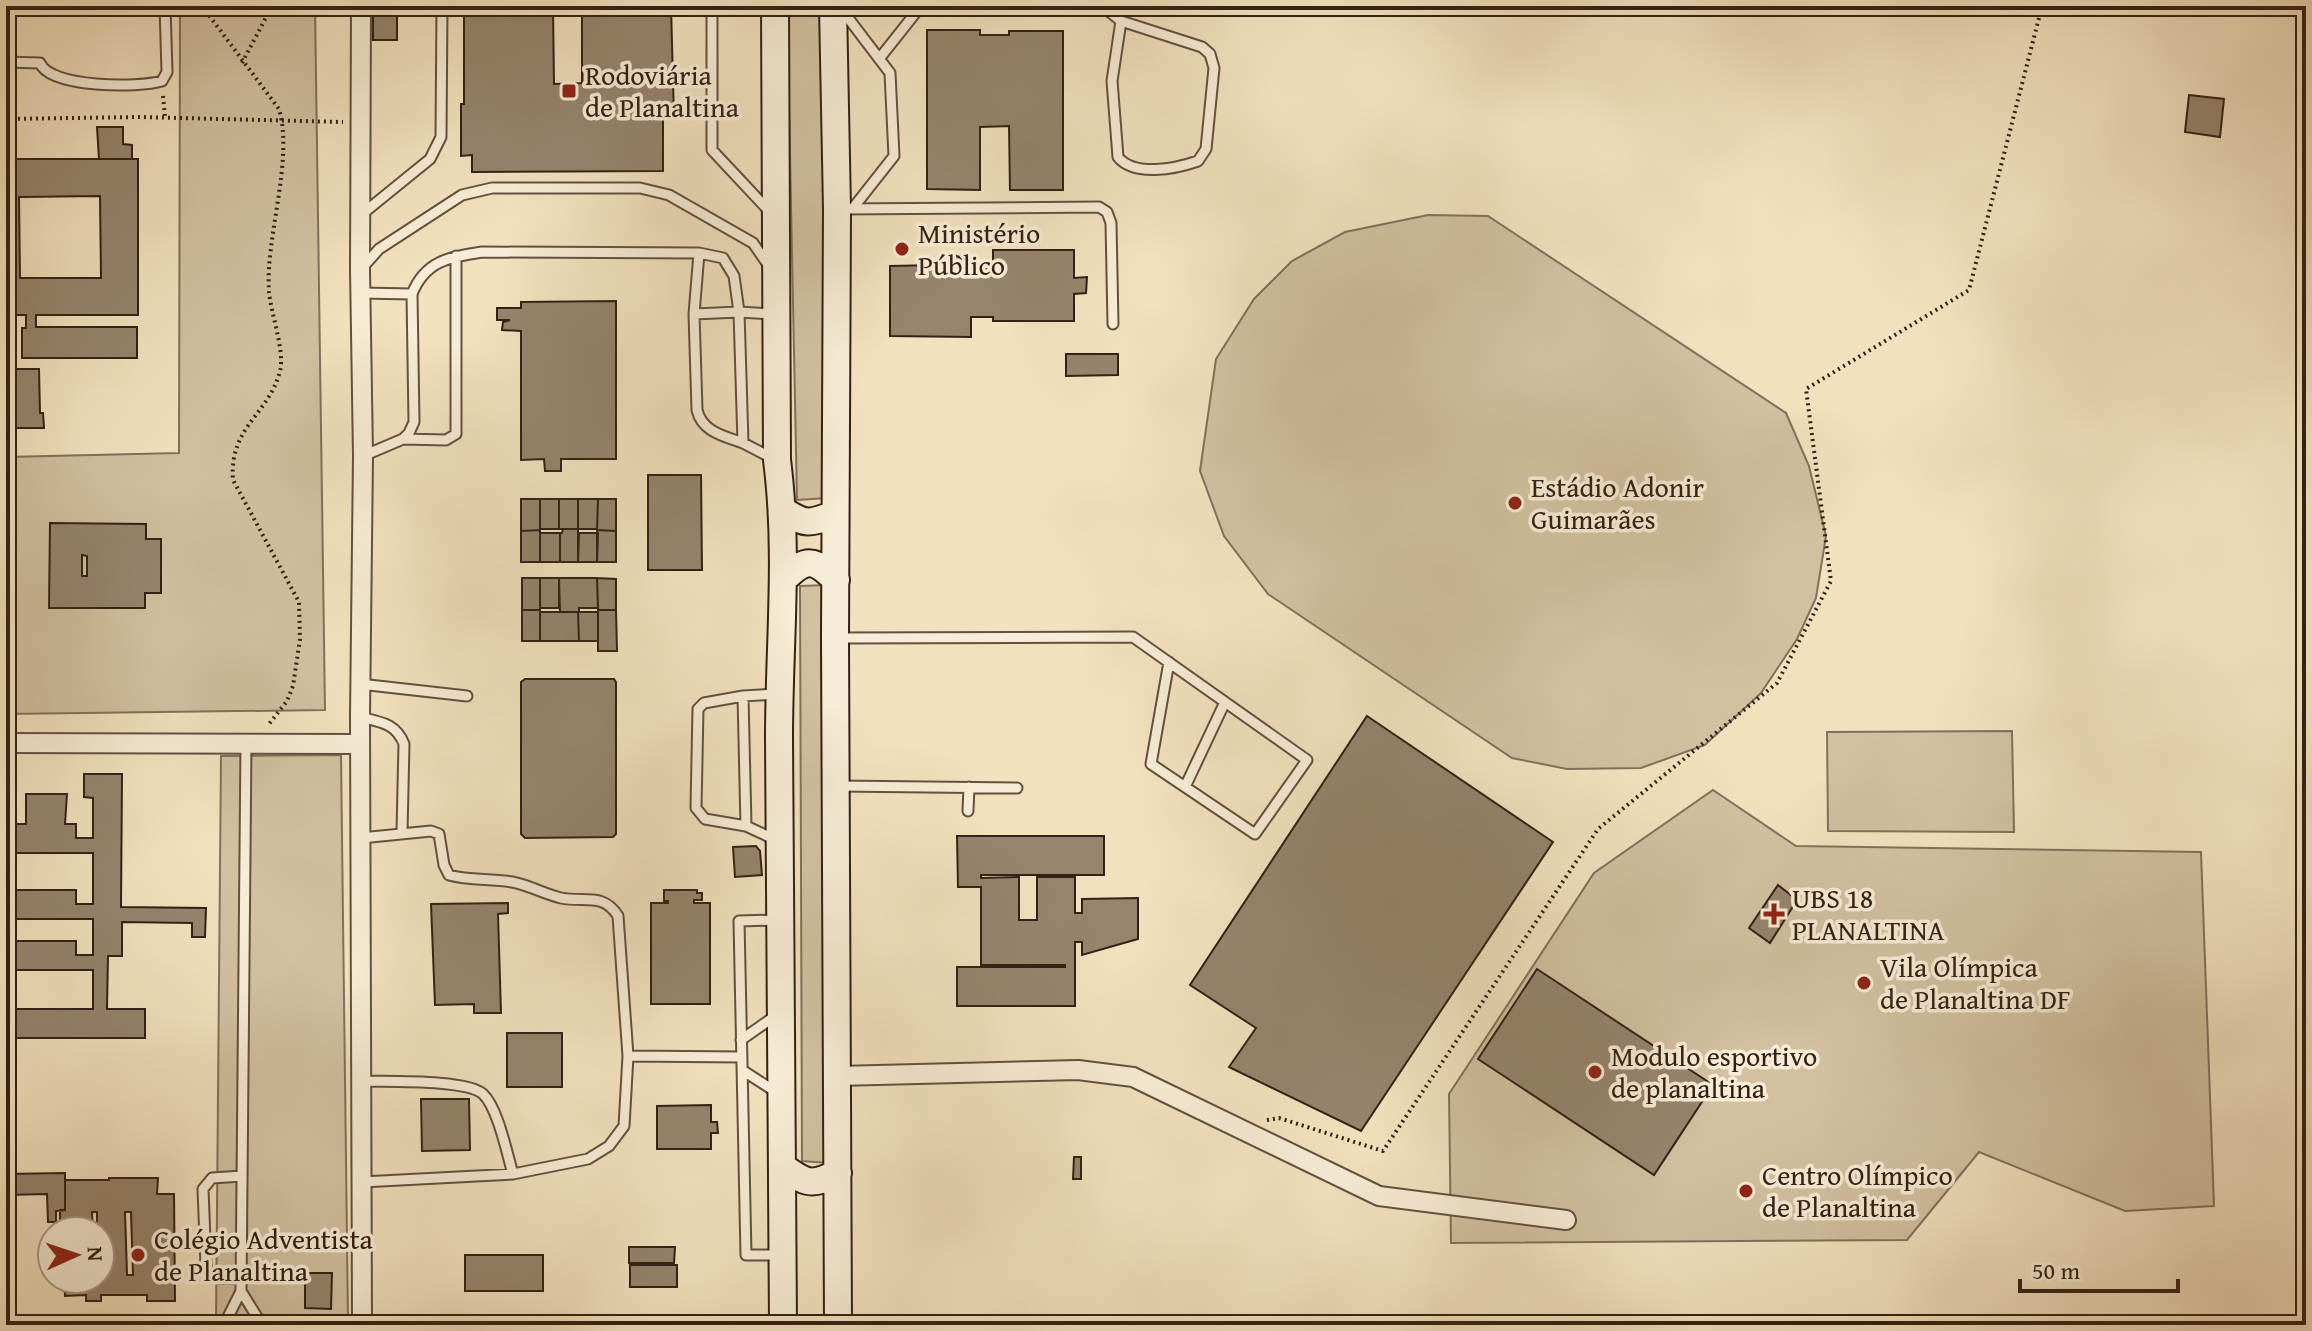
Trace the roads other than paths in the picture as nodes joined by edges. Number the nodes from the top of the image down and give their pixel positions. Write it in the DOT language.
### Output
graph roads {
  1 [pos="165,6"];
  2 [pos="361,6"];
  3 [pos="442,6"];
  4 [pos="712,6"];
  5 [pos="775,6"];
  6 [pos="833,6"];
  7 [pos="839,6"];
  8 [pos="921,6"];
  9 [pos="1102,6"];
  10 [pos="1121,21"];
  11 [pos="879,59"];
  12 [pos="6,62"];
  13 [pos="845,208"];
  14 [pos="361,215"];
  15 [pos="776,218"];
  16 [pos="699,253"];
  17 [pos="456,256"];
  18 [pos="360,270"];
  19 [pos="776,278"];
  20 [pos="360,293"];
  21 [pos="412,294"];
  22 [pos="739,312"];
  23 [pos="694,314"];
  24 [pos="776,314"];
  25 [pos="1113,324"];
  26 [pos="403,439"];
  27 [pos="743,443"];
  28 [pos="363,456"];
  29 [pos="777,460"];
  30 [pos="784,511"];
  31 [pos="835,514"];
  32 [pos="784,579"];
  33 [pos="836,580"];
  34 [pos="835,638"];
  35 [pos="1169,662"];
  36 [pos="360,684"];
  37 [pos="779,694"];
  38 [pos="467,696"];
  39 [pos="743,696"];
  40 [pos="1225,702"];
  41 [pos="360,717"];
  42 [pos="6,743"];
  43 [pos="246,743"];
  44 [pos="360,744"];
  45 [pos="835,786"];
  46 [pos="969,787"];
  47 [pos="1185,787"];
  48 [pos="1017,788"];
  49 [pos="968,811"];
  50 [pos="746,826"];
  51 [pos="402,832"];
  52 [pos="361,838"];
  53 [pos="780,842"];
  54 [pos="780,920"];
  55 [pos="781,1012"];
  56 [pos="741,1040"];
  57 [pos="628,1056"];
  58 [pos="742,1057"];
  59 [pos="742,1070"];
  60 [pos="837,1076"];
  61 [pos="361,1081"];
  62 [pos="781,1096"];
  63 [pos="783,1167"];
  64 [pos="838,1173"];
  65 [pos="513,1174"];
  66 [pos="242,1176"];
  67 [pos="362,1182"];
  68 [pos="1566,1220"];
  69 [pos="782,1255"];
  70 [pos="241,1279"];
  71 [pos="241,1291"];
  72 [pos="224,1325"];
  73 [pos="262,1325"];
  74 [pos="362,1325"];
  75 [pos="783,1325"];
  76 [pos="838,1325"];
  1 -- 12 [label="lane"];
  2 -- 14 [label="street"];
  3 -- 14 [label="lane"];
  4 -- 15 [label="lane"];
  5 -- 15 [label="street"];
  6 -- 13 [label="street"];
  7 -- 11 [label="lane"];
  8 -- 11 [label="lane"];
  9 -- 10 [label="lane"];
  10 -- 10 [label="lane"];
  11 -- 13 [label="lane"];
  13 -- 25 [label="lane"];
  13 -- 31 [label="street"];
  14 -- 18 [label="street"];
  15 -- 19 [label="street"];
  16 -- 17 [label="lane"];
  16 -- 22 [label="lane"];
  16 -- 23 [label="lane"];
  17 -- 21 [label="lane"];
  17 -- 26 [label="lane"];
  18 -- 19 [label="lane"];
  18 -- 20 [label="street"];
  19 -- 24 [label="street"];
  20 -- 21 [label="lane"];
  20 -- 28 [label="street"];
  21 -- 26 [label="lane"];
  22 -- 23 [label="lane"];
  22 -- 24 [label="lane"];
  22 -- 27 [label="lane"];
  23 -- 27 [label="lane"];
  24 -- 29 [label="street"];
  26 -- 28 [label="lane"];
  27 -- 29 [label="lane"];
  28 -- 36 [label="street"];
  29 -- 30 [label="street"];
  30 -- 31 [label="street"];
  30 -- 32 [label="street"];
  31 -- 33 [label="street"];
  32 -- 33 [label="street"];
  32 -- 37 [label="street"];
  33 -- 34 [label="street"];
  34 -- 35 [label="lane"];
  34 -- 45 [label="street"];
  35 -- 40 [label="lane"];
  35 -- 47 [label="lane"];
  36 -- 38 [label="lane"];
  36 -- 41 [label="street"];
  37 -- 39 [label="lane"];
  37 -- 53 [label="street"];
  39 -- 50 [label="lane"];
  39 -- 50 [label="lane"];
  40 -- 47 [label="lane"];
  40 -- 47 [label="lane"];
  41 -- 44 [label="street"];
  41 -- 51 [label="lane"];
  42 -- 43 [label="street"];
  43 -- 44 [label="street"];
  43 -- 66 [label="lane"];
  44 -- 52 [label="street"];
  45 -- 46 [label="lane"];
  45 -- 60 [label="street"];
  46 -- 48 [label="lane"];
  46 -- 49 [label="lane"];
  50 -- 53 [label="lane"];
  51 -- 52 [label="lane"];
  51 -- 57 [label="lane"];
  52 -- 61 [label="street"];
  53 -- 54 [label="street"];
  54 -- 55 [label="street"];
  54 -- 56 [label="lane"];
  55 -- 56 [label="lane"];
  55 -- 62 [label="street"];
  56 -- 58 [label="lane"];
  57 -- 58 [label="lane"];
  57 -- 65 [label="lane"];
  58 -- 59 [label="lane"];
  59 -- 62 [label="lane"];
  59 -- 69 [label="lane"];
  60 -- 64 [label="street"];
  60 -- 68 [label="street"];
  61 -- 65 [label="lane"];
  61 -- 67 [label="street"];
  62 -- 63 [label="street"];
  63 -- 64 [label="street"];
  63 -- 69 [label="street"];
  64 -- 76 [label="street"];
  65 -- 67 [label="lane"];
  66 -- 70 [label="lane"];
  66 -- 70 [label="lane"];
  67 -- 74 [label="street"];
  69 -- 75 [label="street"];
  70 -- 71 [label="lane"];
  71 -- 72 [label="lane"];
  71 -- 73 [label="lane"];
}
